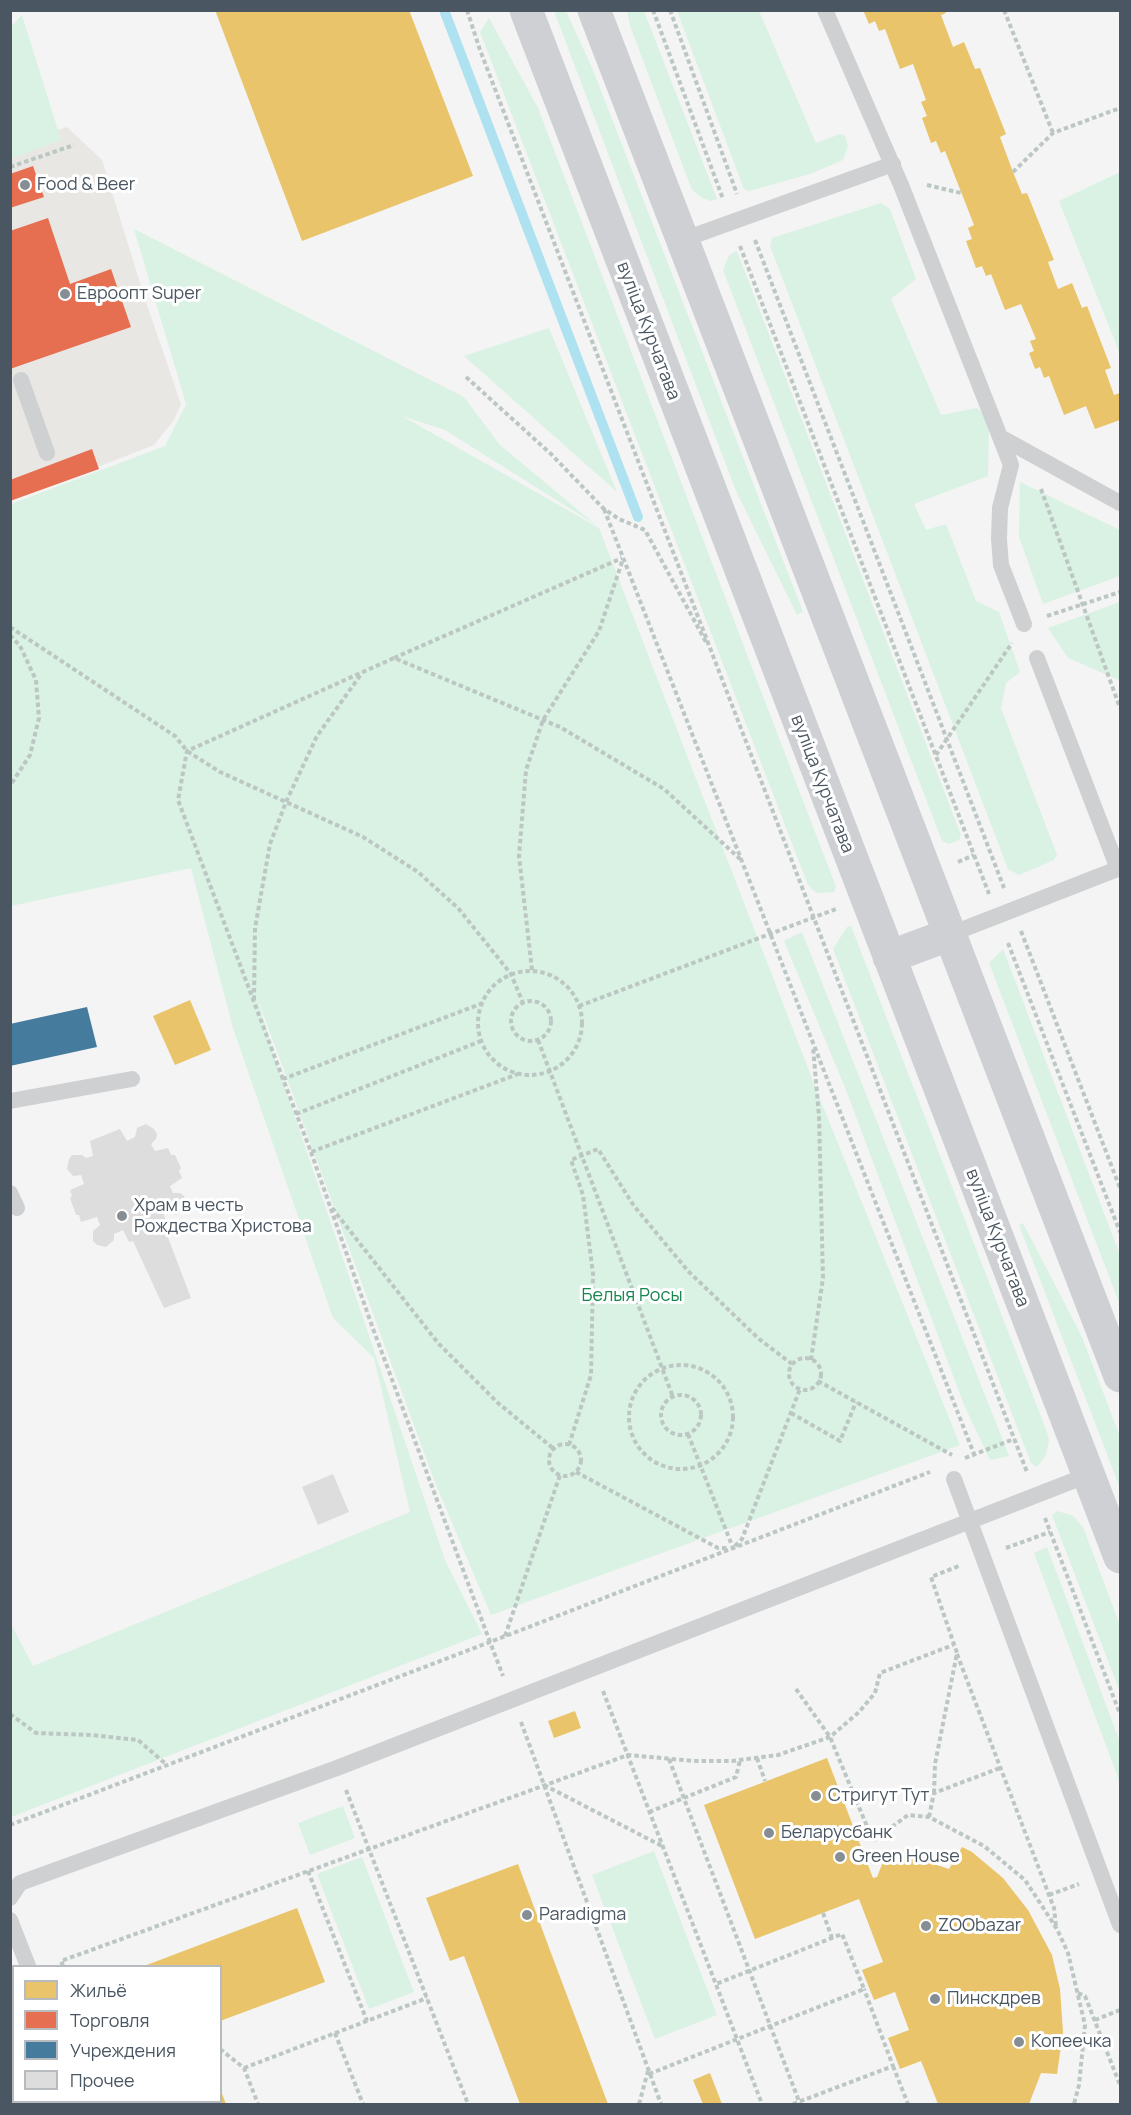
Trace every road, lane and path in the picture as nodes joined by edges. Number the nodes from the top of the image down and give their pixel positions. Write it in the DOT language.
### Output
graph roads {
  1 [pos="467,10"];
  2 [pos="526,10"];
  3 [pos="594,10"];
  4 [pos="652,10"];
  5 [pos="670,10"];
  6 [pos="825,10"];
  7 [pos="1004,10"];
  8 [pos="1120,108"];
  9 [pos="1053,133"];
  10 [pos="74,145"];
  11 [pos="893,164"];
  12 [pos="10,167"];
  13 [pos="1013,172"];
  14 [pos="923,185"];
  15 [pos="961,193"];
  16 [pos="738,219"];
  17 [pos="682,240"];
  18 [pos="466,377"];
  19 [pos="21,380"];
  20 [pos="1002,438"];
  21 [pos="47,453"];
  22 [pos="1040,485"];
  23 [pos="1120,503"];
  24 [pos="604,508"];
  25 [pos="623,558"];
  26 [pos="1120,592"];
  27 [pos="1083,604"];
  28 [pos="1024,624"];
  29 [pos="10,627"];
  30 [pos="10,635"];
  31 [pos="714,657"];
  32 [pos="394,658"];
  33 [pos="1037,658"];
  34 [pos="363,673"];
  35 [pos="1120,708"];
  36 [pos="543,720"];
  37 [pos="947,739"];
  38 [pos="187,752"];
  39 [pos="936,755"];
  40 [pos="10,786"];
  41 [pos="286,802"];
  42 [pos="743,862"];
  43 [pos="1119,868"];
  44 [pos="993,903"];
  45 [pos="1012,910"];
  46 [pos="814,918"];
  47 [pos="771,934"];
  48 [pos="951,934"];
  49 [pos="1008,943"];
  50 [pos="889,957"];
  51 [pos="532,970"];
  52 [pos="512,974"];
  53 [pos="254,1003"];
  54 [pos="483,1003"];
  55 [pos="523,1003"];
  56 [pos="579,1006"];
  57 [pos="538,1040"];
  58 [pos="481,1041"];
  59 [pos="813,1042"];
  60 [pos="550,1071"];
  61 [pos="518,1074"];
  62 [pos="132,1079"];
  63 [pos="283,1079"];
  64 [pos="10,1101"];
  65 [pos="296,1114"];
  66 [pos="311,1152"];
  67 [pos="582,1156"];
  68 [pos="1120,1188"];
  69 [pos="330,1206"];
  70 [pos="1120,1232"];
  71 [pos="811,1360"];
  72 [pos="792,1364"];
  73 [pos="662,1368"];
  74 [pos="1120,1376"];
  75 [pos="818,1381"];
  76 [pos="800,1389"];
  77 [pos="673,1397"];
  78 [pos="856,1402"];
  79 [pos="791,1413"];
  80 [pos="688,1434"];
  81 [pos="1014,1439"];
  82 [pos="569,1445"];
  83 [pos="554,1449"];
  84 [pos="974,1454"];
  85 [pos="701,1465"];
  86 [pos="938,1468"];
  87 [pos="576,1472"];
  88 [pos="560,1475"];
  89 [pos="1088,1475"];
  90 [pos="954,1479"];
  91 [pos="1036,1496"];
  92 [pos="970,1521"];
  93 [pos="1050,1532"];
  94 [pos="733,1548"];
  95 [pos="983,1556"];
  96 [pos="1120,1557"];
  97 [pos="505,1636"];
  98 [pos="490,1642"];
  99 [pos="953,1645"];
  100 [pos="957,1653"];
  101 [pos="593,1668"];
  102 [pos="796,1689"];
  103 [pos="512,1700"];
  104 [pos="10,1714"];
  105 [pos="1120,1714"];
  106 [pos="830,1737"];
  107 [pos="627,1755"];
  108 [pos="757,1758"];
  109 [pos="669,1759"];
  110 [pos="740,1760"];
  111 [pos="167,1765"];
  112 [pos="337,1768"];
  113 [pos="1000,1768"];
  114 [pos="765,1781"];
  115 [pos="544,1785"];
  116 [pos="934,1793"];
  117 [pos="683,1798"];
  118 [pos="649,1812"];
  119 [pos="929,1817"];
  120 [pos="10,1824"];
  121 [pos="662,1846"];
  122 [pos="370,1848"];
  123 [pos="308,1871"];
  124 [pos="10,1898"];
  125 [pos="823,1913"];
  126 [pos="10,1920"];
  127 [pos="1120,1925"];
  128 [pos="1057,1929"];
  129 [pos="832,1938"];
  130 [pos="28,1965"];
  131 [pos="63,1965"];
  132 [pos="749,1971"];
  133 [pos="716,1984"];
  134 [pos="864,1989"];
  135 [pos="1078,1993"];
  136 [pos="427,1998"];
  137 [pos="1120,2010"];
  138 [pos="1095,2020"];
  139 [pos="367,2021"];
  140 [pos="770,2025"];
  141 [pos="335,2033"];
  142 [pos="737,2038"];
  143 [pos="222,2051"];
  144 [pos="893,2066"];
  145 [pos="244,2068"];
  146 [pos="649,2072"];
  147 [pos="1120,2085"];
  148 [pos="799,2103"];
  149 [pos="258,2104"];
  150 [pos="363,2104"];
  151 [pos="468,2104"];
  152 [pos="639,2104"];
  153 [pos="661,2104"];
  154 [pos="762,2104"];
  155 [pos="793,2104"];
  156 [pos="908,2104"];
  157 [pos="1074,2104"];
  1 -- 31 [label="path"];
  2 -- 50 [label="main road, вуліца Курчатава"];
  3 -- 17 [label="main road"];
  4 -- 16 [label="path"];
  5 -- 16 [label="path"];
  6 -- 11 [label="lane"];
  7 -- 9 [label="path"];
  8 -- 9 [label="path"];
  9 -- 13 [label="path"];
  10 -- 12 [label="path"];
  11 -- 16 [label="lane"];
  11 -- 20 [label="lane"];
  14 -- 15 [label="path"];
  16 -- 17 [label="lane"];
  16 -- 37 [label="path"];
  16 -- 39 [label="path"];
  17 -- 48 [label="main road"];
  18 -- 24 [label="path"];
  19 -- 21 [label="lane"];
  20 -- 23 [label="lane"];
  20 -- 28 [label="lane"];
  22 -- 27 [label="path"];
  24 -- 25 [label="path"];
  24 -- 31 [label="path"];
  25 -- 32 [label="path"];
  25 -- 36 [label="path"];
  25 -- 42 [label="path"];
  26 -- 27 [label="path"];
  27 -- 28 [label="path"];
  27 -- 35 [label="path"];
  28 -- 37 [label="path"];
  29 -- 38 [label="path"];
  30 -- 40 [label="path"];
  31 -- 46 [label="path"];
  32 -- 34 [label="path"];
  32 -- 36 [label="path"];
  33 -- 43 [label="lane"];
  34 -- 38 [label="path"];
  34 -- 41 [label="path"];
  36 -- 42 [label="path"];
  36 -- 51 [label="path"];
  37 -- 39 [label="path"];
  37 -- 45 [label="path"];
  38 -- 41 [label="path"];
  38 -- 53 [label="path"];
  39 -- 44 [label="path"];
  41 -- 52 [label="path"];
  41 -- 53 [label="path"];
  42 -- 47 [label="path"];
  43 -- 45 [label="lane"];
  45 -- 48 [label="lane"];
  45 -- 68 [label="path"];
  46 -- 47 [label="path"];
  46 -- 81 [label="path"];
  47 -- 56 [label="path"];
  47 -- 59 [label="path"];
  48 -- 50 [label="main road"];
  48 -- 74 [label="main road"];
  49 -- 70 [label="path"];
  50 -- 89 [label="main road, вуліца Курчатава"];
  51 -- 52 [label="path"];
  51 -- 56 [label="path"];
  52 -- 54 [label="path"];
  52 -- 55 [label="path"];
  53 -- 63 [label="path"];
  54 -- 58 [label="path"];
  54 -- 63 [label="path"];
  55 -- 57 [label="path"];
  55 -- 57 [label="path"];
  56 -- 60 [label="path"];
  57 -- 60 [label="path"];
  58 -- 61 [label="path"];
  58 -- 65 [label="path"];
  59 -- 71 [label="path"];
  59 -- 84 [label="path"];
  60 -- 61 [label="path"];
  60 -- 67 [label="path"];
  61 -- 66 [label="path"];
  62 -- 64 [label="lane"];
  63 -- 65 [label="path"];
  65 -- 66 [label="path"];
  66 -- 69 [label="path"];
  67 -- 72 [label="path"];
  67 -- 73 [label="path"];
  67 -- 82 [label="path"];
  69 -- 83 [label="path"];
  69 -- 98 [label="path"];
  71 -- 72 [label="path"];
  71 -- 75 [label="path"];
  72 -- 76 [label="path"];
  73 -- 77 [label="path"];
  73 -- 85 [label="path"];
  73 -- 85 [label="path"];
  75 -- 76 [label="path"];
  75 -- 78 [label="path"];
  76 -- 79 [label="path"];
  77 -- 80 [label="path"];
  77 -- 80 [label="path"];
  78 -- 79 [label="path"];
  78 -- 84 [label="path"];
  79 -- 94 [label="path"];
  80 -- 85 [label="path"];
  81 -- 84 [label="path"];
  81 -- 91 [label="path"];
  82 -- 83 [label="path"];
  82 -- 87 [label="path"];
  83 -- 88 [label="path"];
  85 -- 94 [label="path"];
  86 -- 94 [label="path"];
  87 -- 88 [label="path"];
  87 -- 94 [label="path"];
  88 -- 97 [label="path"];
  89 -- 91 [label="lane"];
  89 -- 96 [label="main road, вуліца Курчатава"];
  90 -- 92 [label="lane"];
  91 -- 92 [label="lane"];
  91 -- 93 [label="path"];
  92 -- 95 [label="lane"];
  92 -- 101 [label="lane"];
  93 -- 95 [label="path"];
  93 -- 105 [label="path"];
  94 -- 97 [label="path"];
  95 -- 99 [label="path"];
  95 -- 127 [label="lane"];
  97 -- 98 [label="path"];
  98 -- 103 [label="path"];
  98 -- 111 [label="path"];
  99 -- 100 [label="path"];
  99 -- 106 [label="path"];
  100 -- 113 [label="path"];
  100 -- 116 [label="path"];
  101 -- 103 [label="lane"];
  101 -- 107 [label="path"];
  102 -- 106 [label="path"];
  103 -- 112 [label="lane"];
  103 -- 115 [label="path"];
  104 -- 111 [label="path"];
  106 -- 108 [label="path"];
  106 -- 119 [label="path"];
  107 -- 109 [label="path"];
  107 -- 115 [label="path"];
  107 -- 118 [label="path"];
  108 -- 110 [label="path"];
  108 -- 114 [label="path"];
  109 -- 110 [label="path"];
  109 -- 117 [label="path"];
  110 -- 117 [label="path"];
  111 -- 120 [label="path"];
  112 -- 122 [label="path"];
  112 -- 124 [label="lane"];
  113 -- 116 [label="path"];
  113 -- 128 [label="path"];
  115 -- 121 [label="path"];
  115 -- 122 [label="path"];
  115 -- 146 [label="path"];
  116 -- 119 [label="path"];
  117 -- 118 [label="path"];
  117 -- 132 [label="path"];
  118 -- 121 [label="path"];
  119 -- 128 [label="path"];
  121 -- 133 [label="path"];
  122 -- 123 [label="path"];
  122 -- 136 [label="path"];
  123 -- 131 [label="path"];
  123 -- 139 [label="path"];
  125 -- 129 [label="path"];
  126 -- 130 [label="lane"];
  128 -- 135 [label="path"];
  129 -- 132 [label="path"];
  129 -- 134 [label="path"];
  132 -- 133 [label="path"];
  132 -- 140 [label="path"];
  133 -- 142 [label="path"];
  134 -- 140 [label="path"];
  134 -- 144 [label="path"];
  135 -- 138 [label="path"];
  135 -- 157 [label="path"];
  136 -- 139 [label="path"];
  136 -- 151 [label="path"];
  137 -- 138 [label="path"];
  138 -- 147 [label="path"];
  139 -- 141 [label="path"];
  140 -- 142 [label="path"];
  140 -- 148 [label="path"];
  141 -- 145 [label="path"];
  141 -- 150 [label="path"];
  142 -- 146 [label="path"];
  142 -- 154 [label="path"];
  143 -- 145 [label="path"];
  144 -- 148 [label="path"];
  144 -- 156 [label="path"];
  145 -- 149 [label="path"];
  146 -- 152 [label="path"];
  146 -- 153 [label="path"];
  148 -- 155 [label="path"];
}
